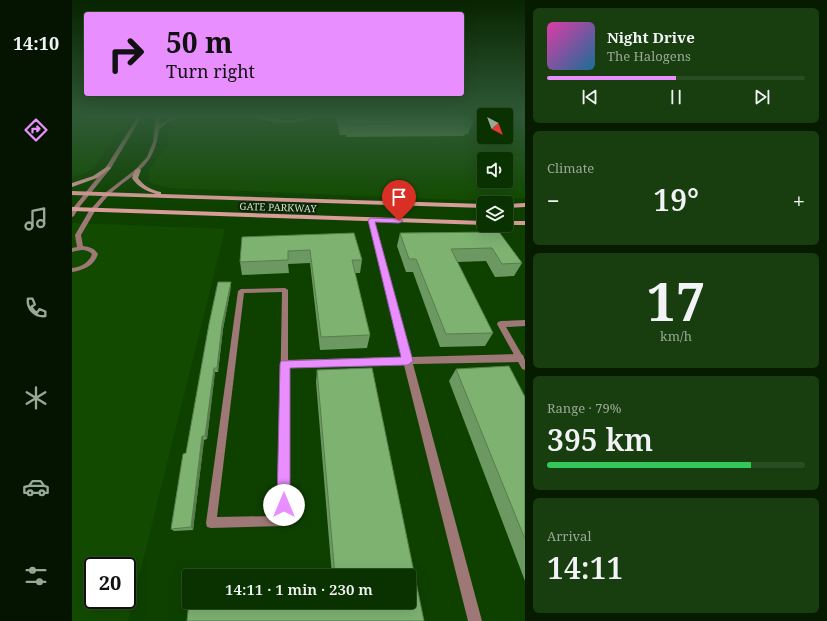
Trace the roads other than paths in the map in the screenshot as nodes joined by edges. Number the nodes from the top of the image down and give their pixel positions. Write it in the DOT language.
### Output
graph roads {
  1 [pos="122,145"];
  2 [pos="154,145"];
  3 [pos="108,168"];
  4 [pos="138,170"];
  5 [pos="72,185"];
  6 [pos="72,193"];
  7 [pos="90,193"];
  8 [pos="107,194"];
  9 [pos="183,197"];
  10 [pos="525,205"];
  11 [pos="477,206"];
  12 [pos="513,206"];
  13 [pos="73,211"];
  14 [pos="92,211"];
  15 [pos="371,220"];
  16 [pos="477,223"];
  17 [pos="513,223"];
  18 [pos="525,223"];
  19 [pos="80,248"];
  20 [pos="72,250"];
  21 [pos="72,270"];
  22 [pos="525,323"];
  23 [pos="520,358"];
  24 [pos="408,361"];
  25 [pos="285,364"];
  26 [pos="525,367"];
  27 [pos="475,621"];
  1 -- 3 [label="street"];
  2 -- 4 [label="street"];
  3 -- 5 [label="main road"];
  3 -- 7 [label="street"];
  4 -- 8 [label="street"];
  4 -- 9 [label="main road"];
  6 -- 7 [label="main road, GATE PARKWAY"];
  7 -- 8 [label="main road, GATE PARKWAY"];
  7 -- 13 [label="street"];
  8 -- 9 [label="main road, GATE PARKWAY"];
  8 -- 14 [label="street"];
  9 -- 11 [label="main road, GATE PARKWAY"];
  10 -- 12 [label="main road"];
  13 -- 14 [label="main road, GATE PARKWAY"];
  14 -- 15 [label="main road, GATE PARKWAY"];
  14 -- 19 [label="lane"];
  15 -- 16 [label="main road, GATE PARKWAY"];
  15 -- 24 [label="street"];
  17 -- 18 [label="main road"];
  19 -- 20 [label="lane"];
  19 -- 21 [label="lane"];
  22 -- 23 [label="lane"];
  23 -- 24 [label="street"];
  23 -- 26 [label="lane"];
  24 -- 25 [label="street"];
  24 -- 27 [label="street"];
  25 -- 25 [label="lane"];
}
